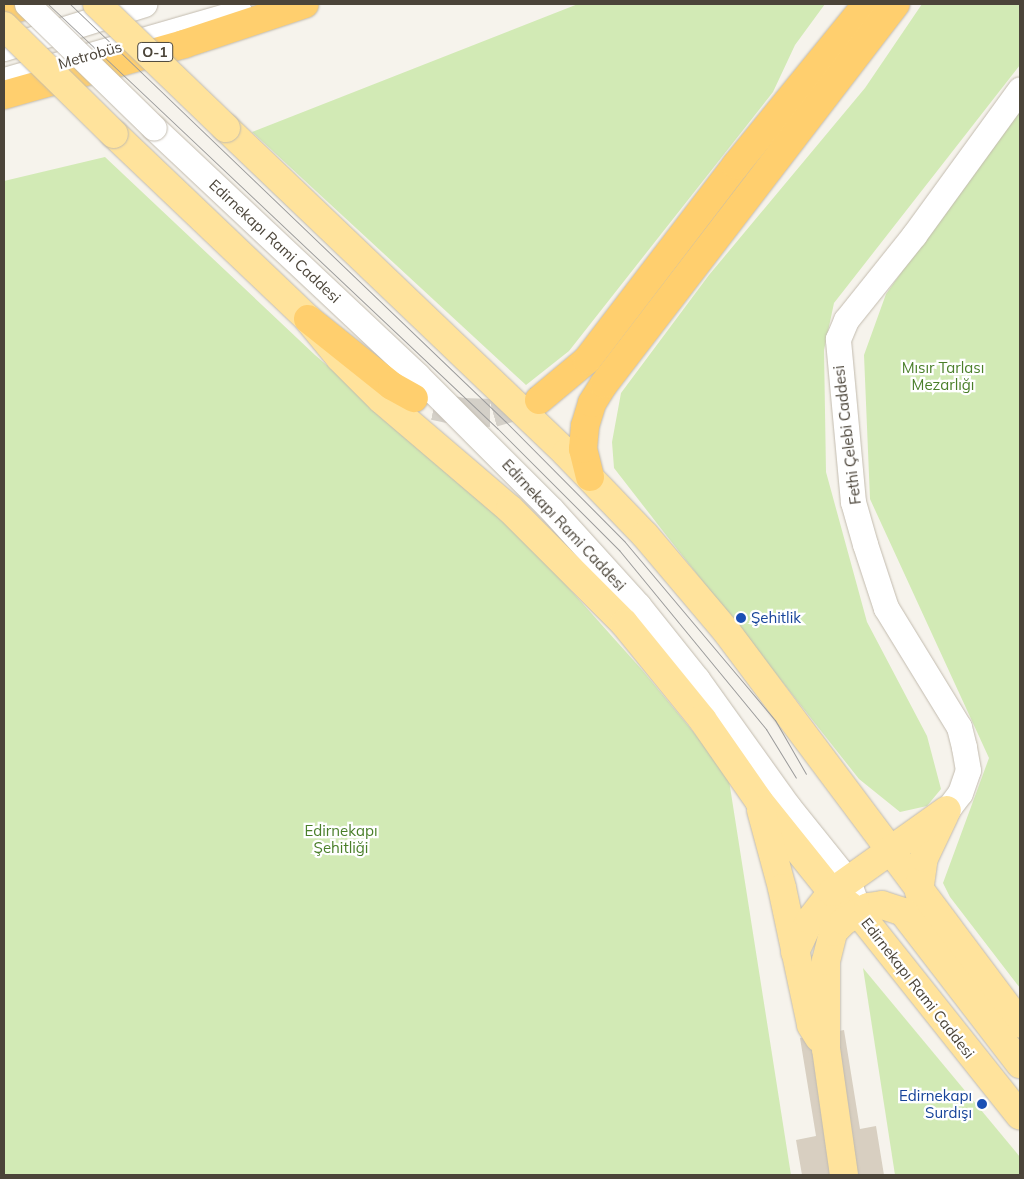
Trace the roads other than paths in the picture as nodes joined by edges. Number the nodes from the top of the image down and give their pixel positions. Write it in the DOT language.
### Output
graph roads {
  1 [pos="28,4"];
  2 [pos="97,4"];
  3 [pos="144,4"];
  4 [pos="263,4"];
  5 [pos="305,4"];
  6 [pos="867,4"];
  7 [pos="896,4"];
  8 [pos="4,12"];
  9 [pos="4,26"];
  10 [pos="4,48"];
  11 [pos="4,80"];
  12 [pos="1020,89"];
  13 [pos="4,96"];
  14 [pos="308,319"];
  15 [pos="414,398"];
  16 [pos="539,400"];
  17 [pos="590,477"];
  18 [pos="759,801"];
  19 [pos="947,810"];
  20 [pos="884,842"];
  21 [pos="840,886"];
  22 [pos="919,892"];
  23 [pos="858,912"];
  24 [pos="795,952"];
  25 [pos="1020,1023"];
  26 [pos="826,1049"];
  27 [pos="1020,1064"];
  28 [pos="1020,1116"];
  29 [pos="844,1175"];
  1 -- 8 [label="highway"];
  1 -- 21 [label="street, Edirnekapı Rami Caddesi, bridge"];
  2 -- 17 [label="main road, bridge"];
  3 -- 10 [label="street"];
  4 -- 11 [label="street, Metrobüs"];
  5 -- 13 [label="highway, O-1"];
  6 -- 16 [label="highway"];
  7 -- 17 [label="highway"];
  9 -- 14 [label="main road, Edirnekapı Rami Caddesi, bridge"];
  12 -- 19 [label="street, Fethi Çelebi Caddesi"];
  14 -- 15 [label="highway"];
  14 -- 18 [label="main road, Edirnekapı Rami Caddesi"];
  17 -- 20 [label="main road"];
  18 -- 21 [label="main road, Edirnekapı Rami Caddesi"];
  18 -- 24 [label="main road"];
  19 -- 20 [label="main road"];
  19 -- 22 [label="main road"];
  20 -- 21 [label="main road"];
  20 -- 22 [label="main road"];
  21 -- 23 [label="main road, Edirnekapı Rami Caddesi"];
  21 -- 24 [label="main road"];
  22 -- 25 [label="main road"];
  23 -- 26 [label="main road"];
  23 -- 27 [label="main road"];
  23 -- 28 [label="main road, Edirnekapı Rami Caddesi"];
  24 -- 26 [label="main road"];
  26 -- 29 [label="main road"];
}
